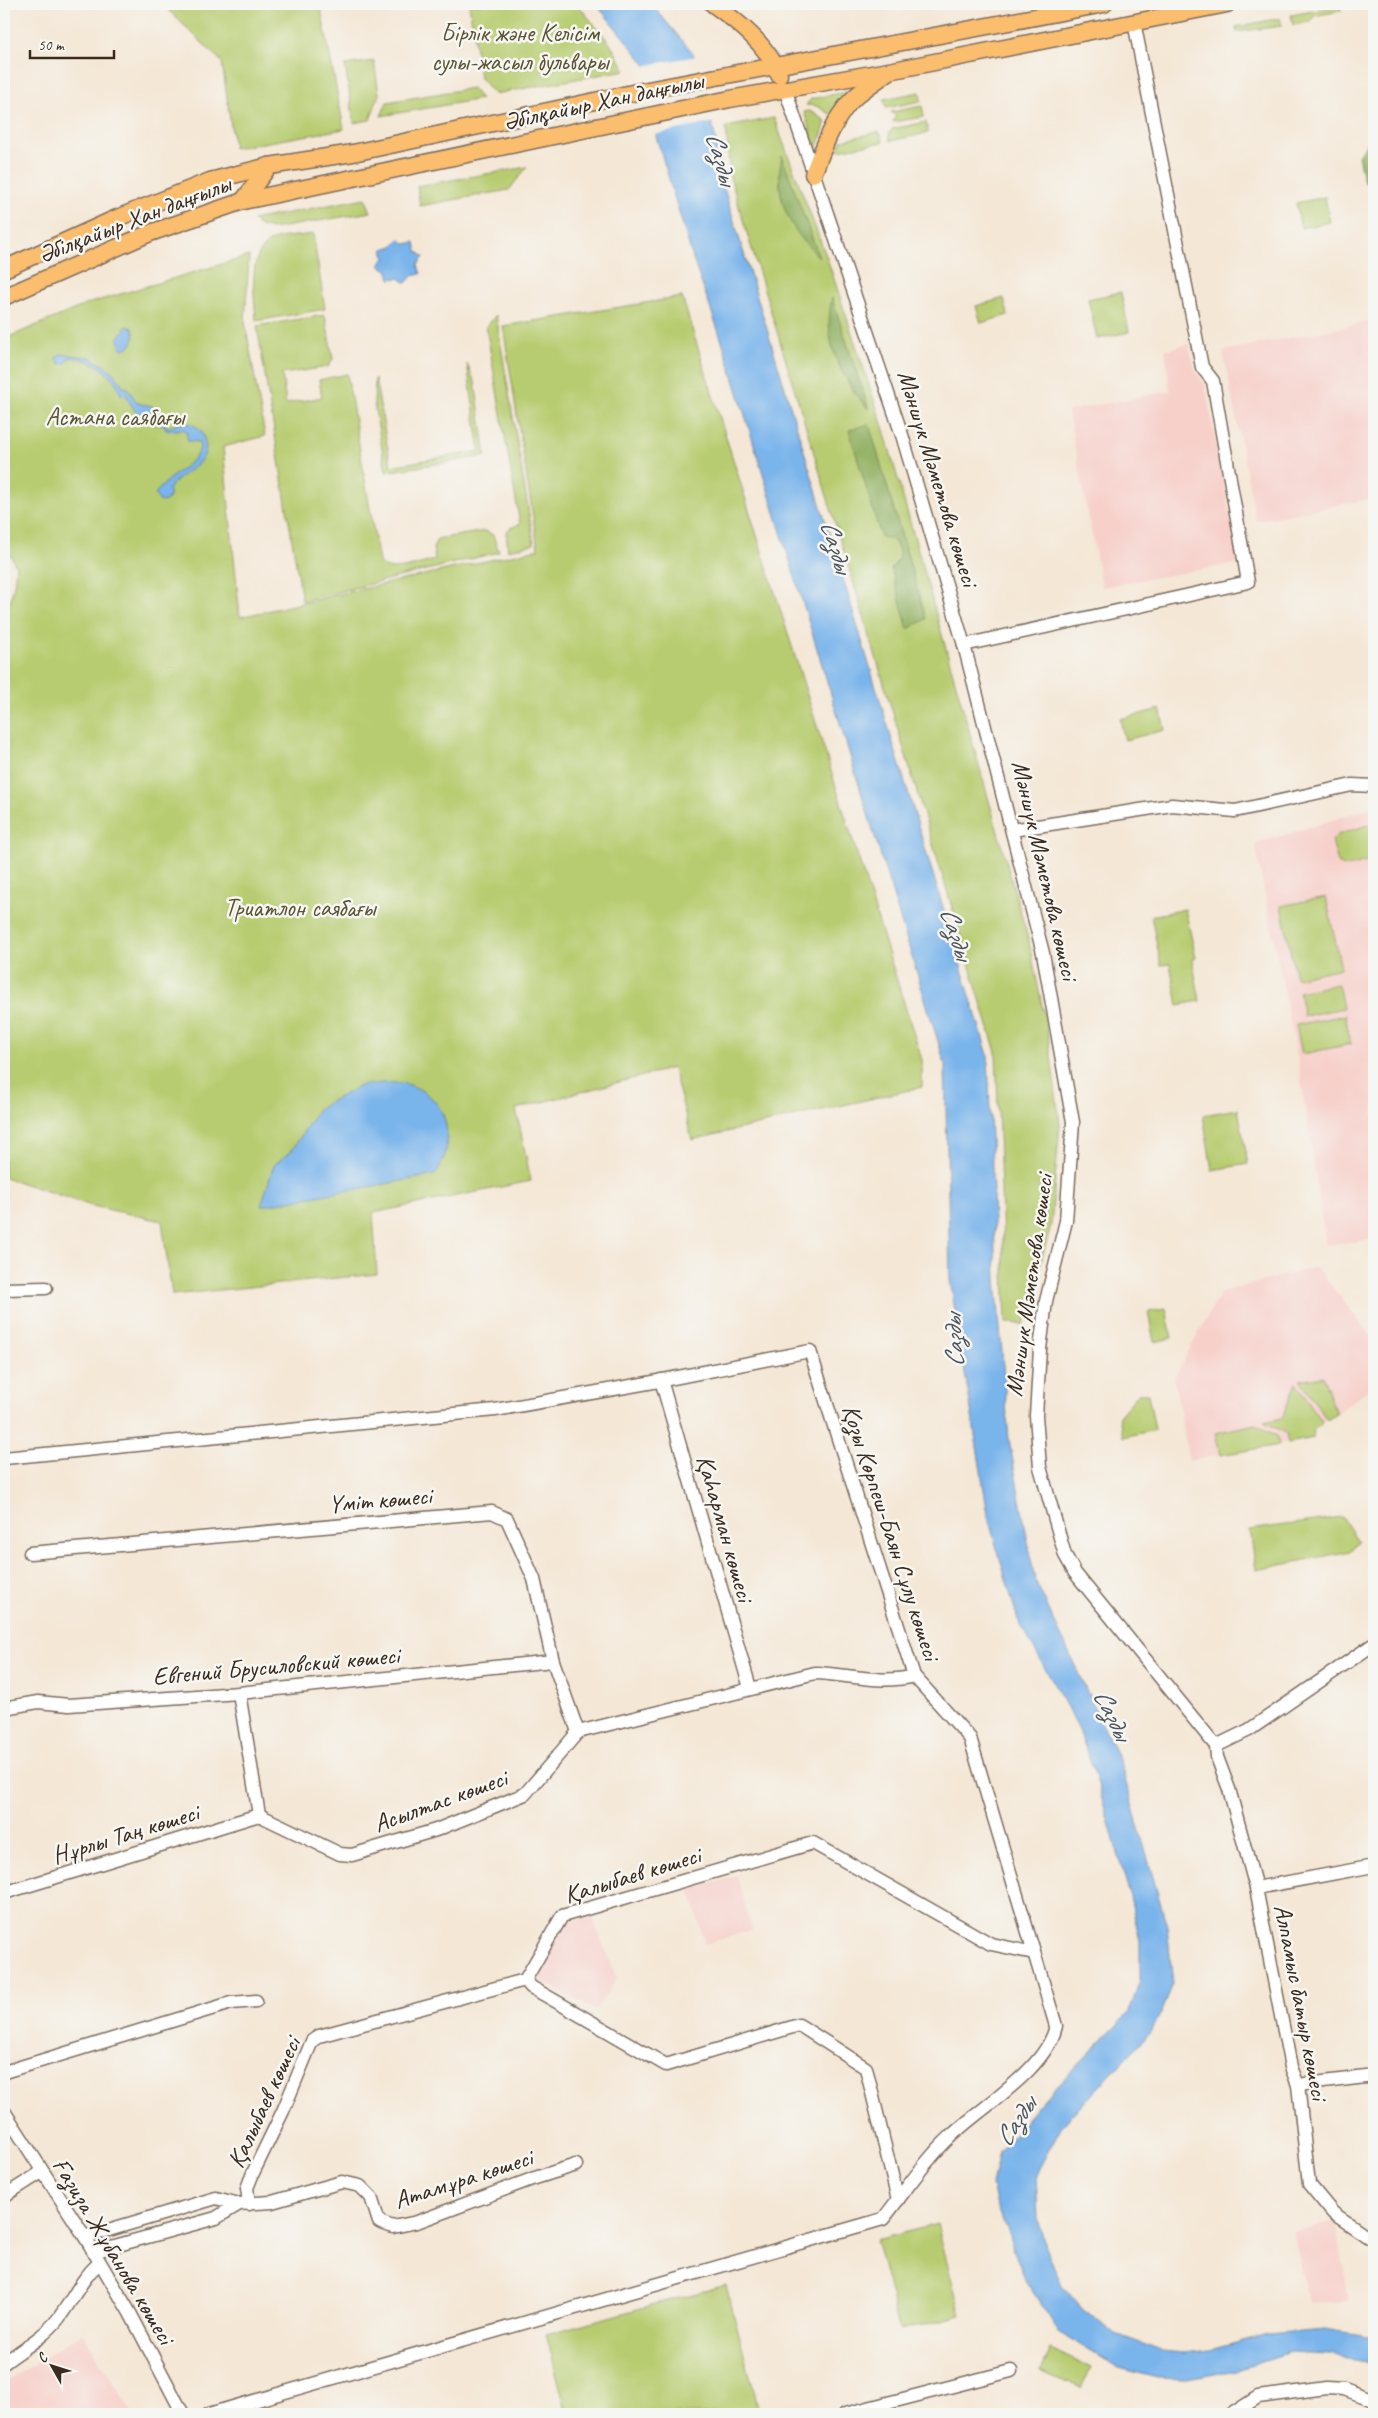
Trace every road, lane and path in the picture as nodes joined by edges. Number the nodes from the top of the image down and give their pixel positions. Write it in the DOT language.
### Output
graph roads {
  1 [pos="713,4"];
  2 [pos="1104,4"];
  3 [pos="1227,4"];
  4 [pos="1027,19"];
  5 [pos="1134,22"];
  6 [pos="912,40"];
  7 [pos="1030,43"];
  8 [pos="918,65"];
  9 [pos="776,67"];
  10 [pos="890,70"];
  11 [pos="785,89"];
  12 [pos="495,123"];
  13 [pos="450,158"];
  14 [pos="269,166"];
  15 [pos="813,174"];
  16 [pos="243,201"];
  17 [pos="4,269"];
  18 [pos="4,297"];
  19 [pos="964,644"];
  20 [pos="1374,786"];
  21 [pos="1012,830"];
  22 [pos="46,1288"];
  23 [pos="4,1289"];
  24 [pos="661,1380"];
  25 [pos="4,1458"];
  26 [pos="30,1553"];
  27 [pos="1374,1644"];
  28 [pos="553,1661"];
  29 [pos="914,1676"];
  30 [pos="750,1688"];
  31 [pos="239,1693"];
  32 [pos="4,1708"];
  33 [pos="578,1732"];
  34 [pos="1216,1746"];
  35 [pos="259,1815"];
  36 [pos="1374,1866"];
  37 [pos="1256,1888"];
  38 [pos="4,1893"];
  39 [pos="1034,1953"];
  40 [pos="525,1980"];
  41 [pos="256,2001"];
  42 [pos="4,2072"];
  43 [pos="1374,2076"];
  44 [pos="1298,2085"];
  45 [pos="4,2111"];
  46 [pos="576,2165"];
  47 [pos="42,2172"];
  48 [pos="4,2196"];
  49 [pos="898,2200"];
  50 [pos="244,2204"];
  51 [pos="86,2237"];
  52 [pos="1374,2241"];
  53 [pos="93,2252"];
  54 [pos="99,2264"];
  55 [pos="4,2363"];
  56 [pos="1011,2371"];
  57 [pos="1374,2400"];
  58 [pos="183,2414"];
  59 [pos="210,2414"];
  60 [pos="845,2414"];
  61 [pos="1232,2414"];
  1 -- 9 [label="main road, Мәншүк Мәметова көшесі"];
  2 -- 4 [label="main road, Әбілқайыр Хан даңғылы"];
  3 -- 5 [label="main road, Әбілқайыр Хан даңғылы"];
  4 -- 6 [label="main road, Әбілқайыр Хан даңғылы"];
  4 -- 7 [label="main road"];
  5 -- 7 [label="main road, Әбілқайыр Хан даңғылы"];
  5 -- 19 [label="street"];
  6 -- 8 [label="main road"];
  6 -- 9 [label="main road, Әбілқайыр Хан даңғылы"];
  7 -- 8 [label="main road, Әбілқайыр Хан даңғылы"];
  8 -- 10 [label="main road, Әбілқайыр Хан даңғылы"];
  9 -- 11 [label="main road, Мәншүк Мәметова көшесі"];
  9 -- 12 [label="main road, Әбілқайыр Хан даңғылы"];
  10 -- 11 [label="main road, Әбілқайыр Хан даңғылы"];
  10 -- 15 [label="main road"];
  11 -- 13 [label="main road, Әбілқайыр Хан даңғылы"];
  11 -- 15 [label="street, Мәншүк Мәметова көшесі"];
  12 -- 13 [label="main road"];
  12 -- 14 [label="main road, Әбілқайыр Хан даңғылы"];
  13 -- 16 [label="main road, Әбілқайыр Хан даңғылы"];
  14 -- 16 [label="main road"];
  14 -- 17 [label="main road, Әбілқайыр Хан даңғылы"];
  15 -- 19 [label="street, Мәншүк Мәметова көшесі"];
  16 -- 18 [label="main road, Әбілқайыр Хан даңғылы"];
  19 -- 21 [label="street, Мәншүк Мәметова көшесі"];
  20 -- 21 [label="street"];
  21 -- 34 [label="street, Мәншүк Мәметова көшесі"];
  22 -- 23 [label="street"];
  24 -- 25 [label="street"];
  24 -- 29 [label="street, Қозы Көрпеш-Баян Сұлу көшесі"];
  24 -- 30 [label="street, Қаһарман көшесі"];
  26 -- 28 [label="street, Үміт көшесі"];
  27 -- 34 [label="street"];
  28 -- 31 [label="street, Евгений Брусиловский көшесі"];
  28 -- 33 [label="street, Үміт көшесі"];
  29 -- 30 [label="street"];
  29 -- 39 [label="street, Қозы Көрпеш-Баян Сұлу көшесі"];
  30 -- 33 [label="street"];
  31 -- 32 [label="street, Евгений Брусиловский көшесі"];
  31 -- 35 [label="street"];
  33 -- 35 [label="street, Асылтас көшесі"];
  34 -- 37 [label="street, Алпамыс батыр көшесі"];
  35 -- 38 [label="street, Нұрлы Таң көшесі"];
  36 -- 37 [label="street"];
  37 -- 44 [label="street, Алпамыс батыр көшесі"];
  39 -- 40 [label="street, Қалыбаев көшесі"];
  39 -- 49 [label="street, Қозы Көрпеш-Баян Сұлу көшесі"];
  40 -- 49 [label="street"];
  40 -- 50 [label="street, Қалыбаев көшесі"];
  41 -- 42 [label="street"];
  43 -- 44 [label="street"];
  44 -- 52 [label="street, Алпамыс батыр көшесі"];
  45 -- 47 [label="street, Ғазиза Жұбанова көшесі"];
  46 -- 50 [label="street, Атамұра көшесі"];
  47 -- 48 [label="street"];
  47 -- 51 [label="street, Ғазиза Жұбанова көшесі"];
  49 -- 59 [label="street"];
  50 -- 51 [label="street, Атамұра көшесі"];
  50 -- 53 [label="street, Атамұра көшесі"];
  51 -- 53 [label="street, Ғазиза Жұбанова көшесі"];
  53 -- 54 [label="street, Ғазиза Жұбанова көшесі"];
  54 -- 55 [label="street"];
  54 -- 58 [label="street, Ғазиза Жұбанова көшесі"];
  56 -- 60 [label="street"];
  57 -- 61 [label="street"];
}
